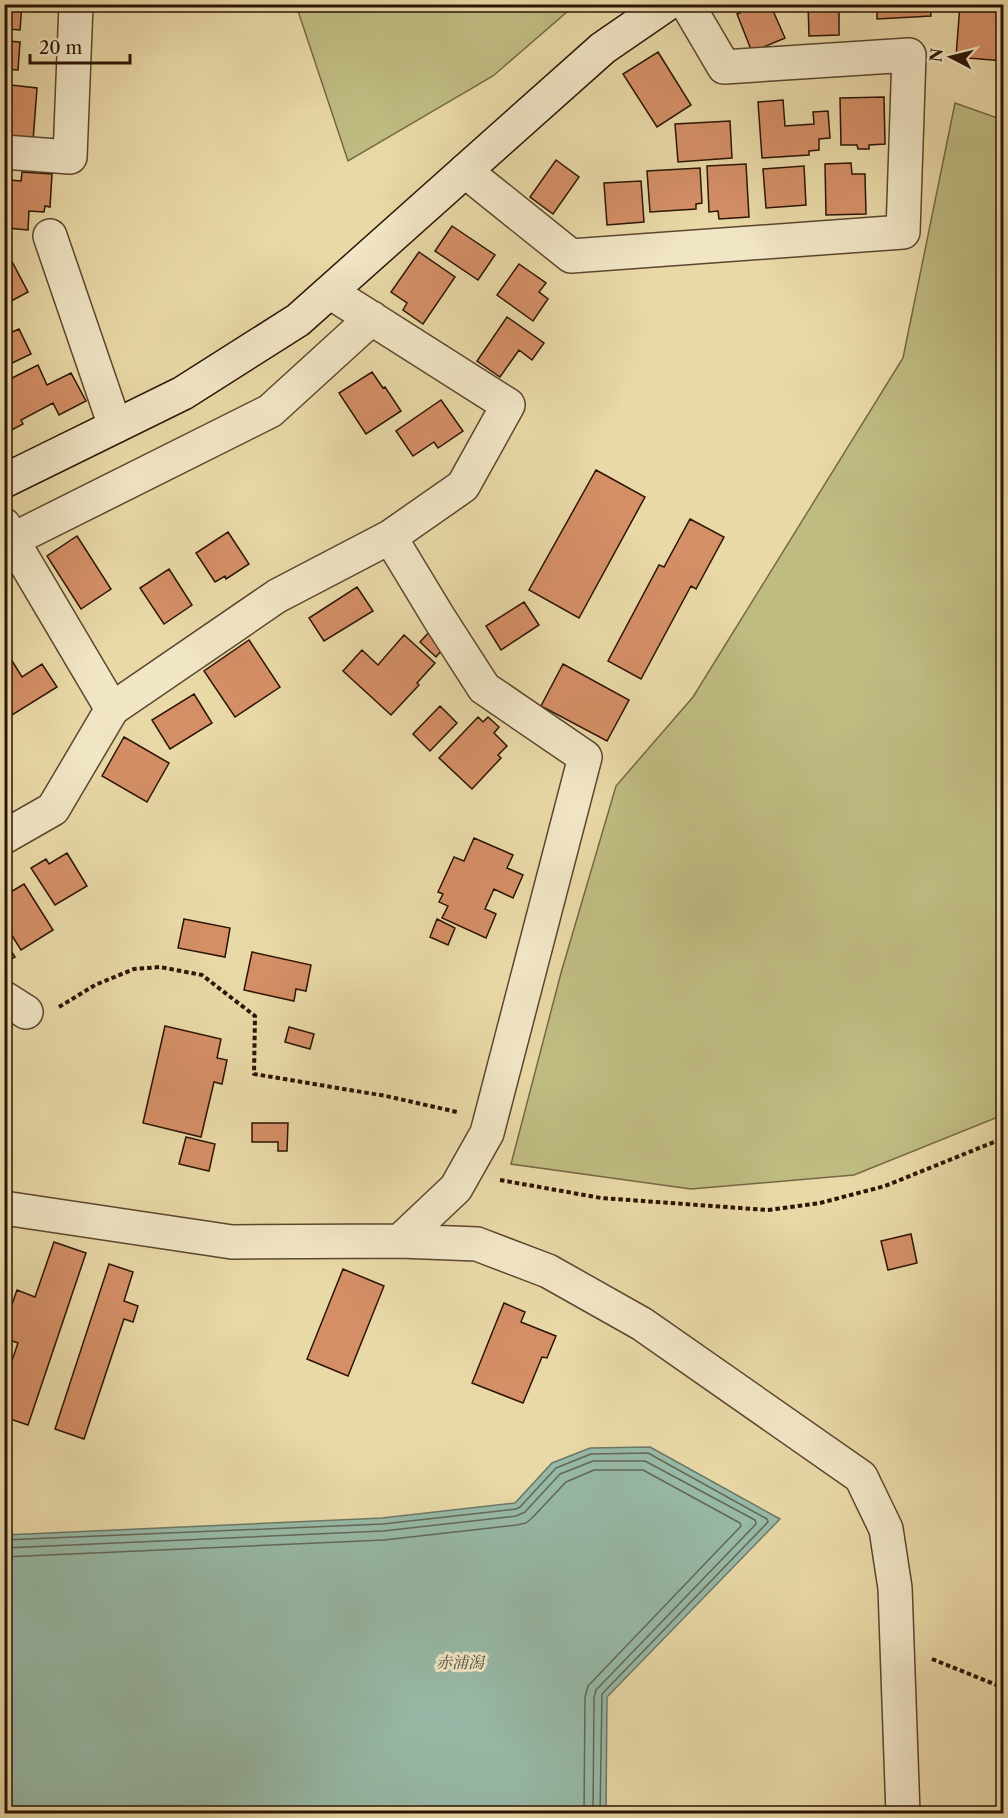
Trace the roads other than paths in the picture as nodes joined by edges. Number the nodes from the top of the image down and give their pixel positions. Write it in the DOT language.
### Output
graph roads {
  1 [pos="76,4"];
  2 [pos="667,4"];
  3 [pos="687,4"];
  4 [pos="4,152"];
  5 [pos="465,171"];
  6 [pos="50,236"];
  7 [pos="330,292"];
  8 [pos="372,318"];
  9 [pos="115,426"];
  10 [pos="4,481"];
  11 [pos="8,533"];
  12 [pos="390,537"];
  13 [pos="112,709"];
  14 [pos="4,837"];
  15 [pos="4,1208"];
  16 [pos="400,1241"];
  17 [pos="903,1814"];
  1 -- 4 [label="street"];
  2 -- 5 [label="street"];
  3 -- 5 [label="street"];
  5 -- 7 [label="street"];
  6 -- 9 [label="street"];
  7 -- 8 [label="street"];
  7 -- 9 [label="street"];
  8 -- 11 [label="street"];
  8 -- 12 [label="street"];
  9 -- 10 [label="street"];
  11 -- 13 [label="street"];
  12 -- 13 [label="street"];
  12 -- 16 [label="street"];
  13 -- 14 [label="street"];
  15 -- 16 [label="street"];
  16 -- 17 [label="street"];
}
